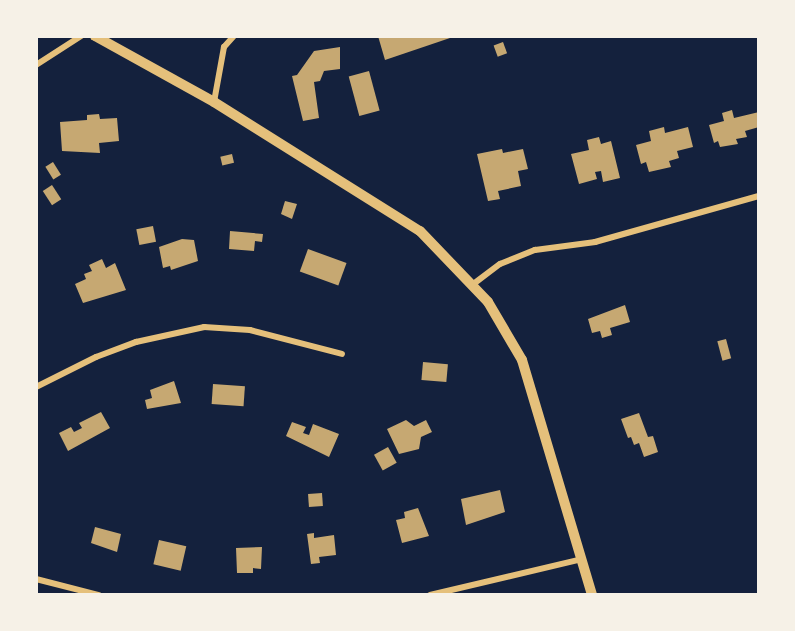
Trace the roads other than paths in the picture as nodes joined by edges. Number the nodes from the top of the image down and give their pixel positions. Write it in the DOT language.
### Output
graph roads {
  1 [pos="81,36"];
  2 [pos="95,36"];
  3 [pos="234,36"];
  4 [pos="36,65"];
  5 [pos="214,102"];
  6 [pos="759,196"];
  7 [pos="472,285"];
  8 [pos="342,354"];
  9 [pos="36,387"];
  10 [pos="582,559"];
  11 [pos="36,579"];
  12 [pos="99,595"];
  13 [pos="430,595"];
  14 [pos="592,595"];
  1 -- 4 [label="street"];
  2 -- 5 [label="street"];
  3 -- 5 [label="street"];
  5 -- 7 [label="street"];
  6 -- 7 [label="street"];
  7 -- 10 [label="street"];
  8 -- 9 [label="street"];
  10 -- 13 [label="street"];
  10 -- 14 [label="street"];
  11 -- 12 [label="street"];
}
